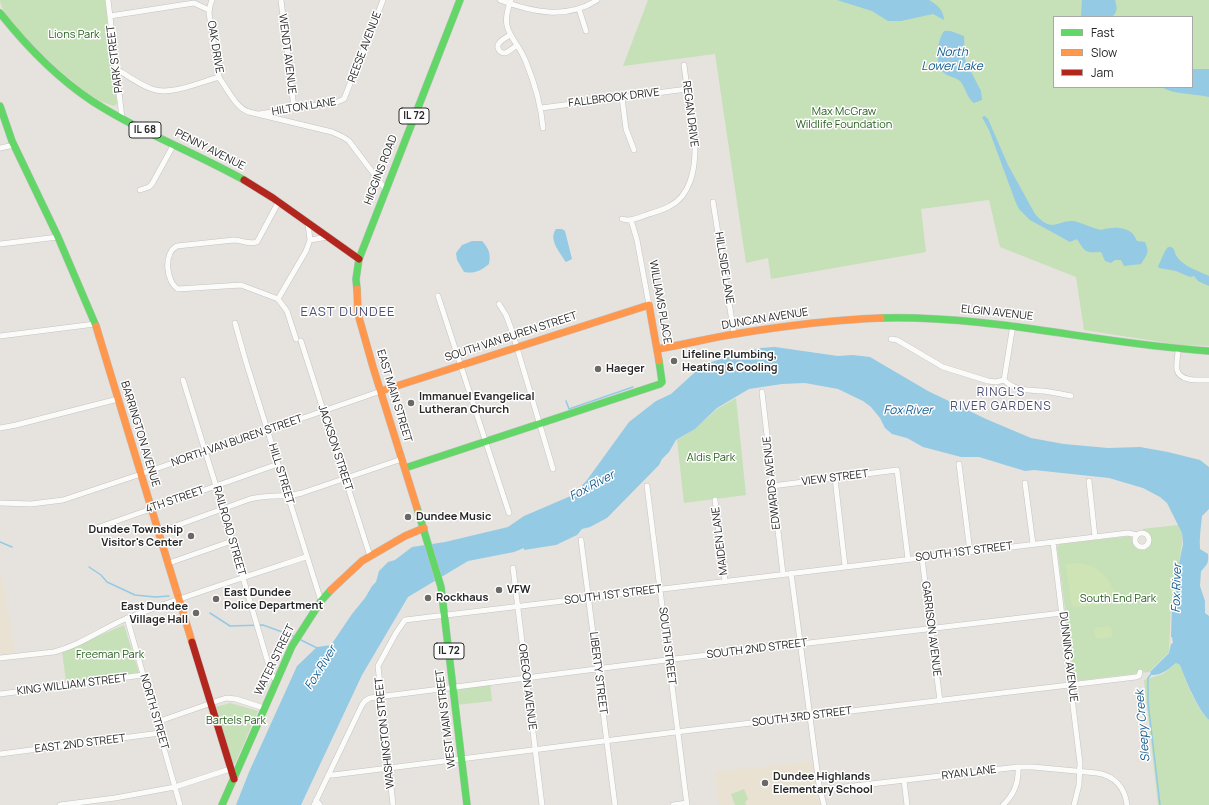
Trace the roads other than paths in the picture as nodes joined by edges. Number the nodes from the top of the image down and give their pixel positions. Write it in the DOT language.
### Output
graph roads {
  1 [pos="108,0"];
  2 [pos="212,0"];
  3 [pos="281,0"];
  4 [pos="383,0"];
  5 [pos="460,0"];
  6 [pos="500,0"];
  7 [pos="597,0"];
  8 [pos="510,2"];
  9 [pos="579,9"];
  10 [pos="209,10"];
  11 [pos="0,13"];
  12 [pos="110,16"];
  13 [pos="586,31"];
  14 [pos="510,35"];
  15 [pos="516,46"];
  16 [pos="684,65"];
  17 [pos="117,69"];
  18 [pos="219,78"];
  19 [pos="687,89"];
  20 [pos="347,93"];
  21 [pos="622,98"];
  22 [pos="0,106"];
  23 [pos="294,108"];
  24 [pos="541,108"];
  25 [pos="257,114"];
  26 [pos="122,118"];
  27 [pos="543,128"];
  28 [pos="174,144"];
  29 [pos="14,145"];
  30 [pos="0,148"];
  31 [pos="634,150"];
  32 [pos="140,190"];
  33 [pos="386,190"];
  34 [pos="279,201"];
  35 [pos="713,202"];
  36 [pos="622,219"];
  37 [pos="631,220"];
  38 [pos="308,224"];
  39 [pos="58,237"];
  40 [pos="328,237"];
  41 [pos="310,240"];
  42 [pos="0,244"];
  43 [pos="359,259"];
  44 [pos="438,296"];
  45 [pos="278,299"];
  46 [pos="499,304"];
  47 [pos="649,305"];
  48 [pos="876,318"];
  49 [pos="235,322"];
  50 [pos="95,324"];
  51 [pos="1013,325"];
  52 [pos="734,334"];
  53 [pos="0,336"];
  54 [pos="891,340"];
  55 [pos="516,348"];
  56 [pos="657,349"];
  57 [pos="1178,350"];
  58 [pos="1209,352"];
  59 [pos="461,365"];
  60 [pos="183,380"];
  61 [pos="1004,380"];
  62 [pos="1209,380"];
  63 [pos="381,391"];
  64 [pos="762,392"];
  65 [pos="1071,396"];
  66 [pos="118,399"];
  67 [pos="323,411"];
  68 [pos="541,424"];
  69 [pos="0,428"];
  70 [pos="268,430"];
  71 [pos="485,442"];
  72 [pos="206,452"];
  73 [pos="402,459"];
  74 [pos="278,464"];
  75 [pos="959,464"];
  76 [pos="405,468"];
  77 [pos="553,468"];
  78 [pos="141,474"];
  79 [pos="835,478"];
  80 [pos="345,479"];
  81 [pos="1088,482"];
  82 [pos="1025,483"];
  83 [pos="216,486"];
  84 [pos="647,486"];
  85 [pos="772,486"];
  86 [pos="288,495"];
  87 [pos="715,500"];
  88 [pos="0,503"];
  89 [pos="152,508"];
  90 [pos="223,509"];
  91 [pos="509,513"];
  92 [pos="424,528"];
  93 [pos="94,529"];
  94 [pos="159,532"];
  95 [pos="1137,535"];
  96 [pos="426,536"];
  97 [pos="1095,537"];
  98 [pos="581,540"];
  99 [pos="232,541"];
  100 [pos="1053,542"];
  101 [pos="1033,544"];
  102 [pos="970,552"];
  103 [pos="306,556"];
  104 [pos="370,556"];
  105 [pos="922,558"];
  106 [pos="908,559"];
  107 [pos="169,563"];
  108 [pos="845,566"];
  109 [pos="512,568"];
  110 [pos="791,573"];
  111 [pos="783,574"];
  112 [pos="243,578"];
  113 [pos="725,581"];
  114 [pos="659,589"];
  115 [pos="588,598"];
  116 [pos="179,600"];
  117 [pos="322,601"];
  118 [pos="517,607"];
  119 [pos="1062,613"];
  120 [pos="444,615"];
  121 [pos="127,618"];
  122 [pos="931,629"];
  123 [pos="800,644"];
  124 [pos="0,658"];
  125 [pos="668,660"];
  126 [pos="379,662"];
  127 [pos="598,669"];
  128 [pos="1140,672"];
  129 [pos="143,675"];
  130 [pos="526,678"];
  131 [pos="277,679"];
  132 [pos="1071,685"];
  133 [pos="453,687"];
  134 [pos="0,694"];
  135 [pos="381,697"];
  136 [pos="940,701"];
  137 [pos="210,704"];
  138 [pos="264,708"];
  139 [pos="810,716"];
  140 [pos="157,722"];
  141 [pos="678,732"];
  142 [pos="160,733"];
  143 [pos="607,741"];
  144 [pos="535,750"];
  145 [pos="0,754"];
  146 [pos="462,759"];
  147 [pos="1018,767"];
  148 [pos="388,768"];
  149 [pos="230,769"];
  150 [pos="1081,772"];
  151 [pos="328,775"];
  152 [pos="234,779"];
  153 [pos="904,780"];
  154 [pos="175,787"];
  155 [pos="819,790"];
  156 [pos="115,798"];
  157 [pos="315,803"];
  158 [pos="687,804"];
  159 [pos="60,805"];
  160 [pos="116,805"];
  161 [pos="180,805"];
  162 [pos="222,805"];
  163 [pos="320,805"];
  164 [pos="393,805"];
  165 [pos="467,805"];
  166 [pos="542,805"];
  167 [pos="615,805"];
  168 [pos="673,805"];
  169 [pos="824,805"];
  170 [pos="907,805"];
  171 [pos="1003,805"];
  172 [pos="1074,805"];
  173 [pos="1127,805"];
  1 -- 12 [label="street, PARK STREET"];
  2 -- 10 [label="street"];
  3 -- 23 [label="street, WENDT AVENUE"];
  4 -- 20 [label="street, REESE AVENUE"];
  5 -- 33 [label="street, HIGGINS ROAD / IL 72"];
  6 -- 8 [label="street"];
  7 -- 9 [label="street"];
  8 -- 9 [label="street"];
  8 -- 14 [label="street"];
  9 -- 13 [label="street"];
  10 -- 12 [label="street"];
  10 -- 18 [label="street, OAK DRIVE"];
  11 -- 26 [label="street, PENNY AVENUE / IL 68"];
  12 -- 17 [label="street, PARK STREET"];
  14 -- 15 [label="street"];
  14 -- 15 [label="street"];
  15 -- 24 [label="street"];
  16 -- 19 [label="street, REGAN DRIVE"];
  17 -- 18 [label="street"];
  17 -- 26 [label="street, PARK STREET"];
  18 -- 25 [label="street, OAK DRIVE"];
  19 -- 21 [label="street, FALLBROOK DRIVE"];
  19 -- 37 [label="street, REGAN DRIVE"];
  20 -- 23 [label="street, HILTON LANE"];
  21 -- 24 [label="street, FALLBROOK DRIVE"];
  21 -- 31 [label="street"];
  22 -- 29 [label="street, BARRINGTON AVENUE"];
  23 -- 25 [label="street, HILTON LANE"];
  24 -- 27 [label="street"];
  25 -- 33 [label="street, OAK DRIVE"];
  26 -- 28 [label="street, PENNY AVENUE / IL 68"];
  28 -- 32 [label="street"];
  28 -- 34 [label="street, PENNY AVENUE / IL 68"];
  29 -- 30 [label="street"];
  29 -- 39 [label="street, BARRINGTON AVENUE"];
  33 -- 43 [label="street, HIGGINS ROAD / IL 72"];
  34 -- 38 [label="street, PENNY AVENUE / IL 68"];
  34 -- 45 [label="street"];
  35 -- 52 [label="street, HILLSIDE LANE"];
  36 -- 37 [label="street"];
  37 -- 47 [label="street, WILLIAMS PLACE"];
  38 -- 40 [label="street, PENNY AVENUE / IL 68"];
  38 -- 41 [label="street"];
  39 -- 42 [label="street"];
  39 -- 50 [label="street, BARRINGTON AVENUE"];
  40 -- 41 [label="street"];
  40 -- 43 [label="street, PENNY AVENUE / IL 68"];
  41 -- 45 [label="street"];
  43 -- 63 [label="street, EAST MAIN STREET / IL 72"];
  44 -- 59 [label="street"];
  45 -- 67 [label="street, JACKSON STREET"];
  46 -- 55 [label="street"];
  47 -- 55 [label="street, SOUTH VAN BUREN STREET"];
  47 -- 56 [label="street, WILLIAMS PLACE"];
  48 -- 51 [label="street, ELGIN AVENUE"];
  48 -- 52 [label="street, DUNCAN AVENUE"];
  49 -- 70 [label="street, HILL STREET"];
  50 -- 53 [label="street"];
  50 -- 66 [label="street, BARRINGTON AVENUE"];
  51 -- 57 [label="street, ELGIN AVENUE"];
  51 -- 61 [label="street"];
  52 -- 56 [label="street, DUNCAN AVENUE"];
  54 -- 61 [label="street"];
  55 -- 59 [label="street, SOUTH VAN BUREN STREET"];
  55 -- 68 [label="street"];
  56 -- 68 [label="street, WILLIAMS PLACE"];
  57 -- 58 [label="street"];
  57 -- 62 [label="street"];
  59 -- 63 [label="street, SOUTH VAN BUREN STREET"];
  59 -- 71 [label="street"];
  60 -- 72 [label="street, RAILROAD STREET"];
  61 -- 65 [label="street"];
  63 -- 67 [label="street, NORTH VAN BUREN STREET"];
  63 -- 73 [label="street, EAST MAIN STREET / IL 72"];
  64 -- 85 [label="street, EDWARDS AVENUE"];
  66 -- 69 [label="street"];
  66 -- 78 [label="street, BARRINGTON AVENUE"];
  67 -- 70 [label="street, NORTH VAN BUREN STREET"];
  67 -- 80 [label="street, JACKSON STREET"];
  68 -- 71 [label="street"];
  68 -- 77 [label="street"];
  70 -- 72 [label="street, NORTH VAN BUREN STREET"];
  70 -- 74 [label="street, HILL STREET"];
  71 -- 76 [label="street"];
  71 -- 91 [label="street"];
  72 -- 78 [label="street, NORTH VAN BUREN STREET"];
  72 -- 83 [label="street, RAILROAD STREET"];
  73 -- 76 [label="street, EAST MAIN STREET / IL 72"];
  73 -- 80 [label="street"];
  74 -- 83 [label="street, 4TH STREET"];
  74 -- 86 [label="street, HILL STREET"];
  75 -- 102 [label="street"];
  76 -- 92 [label="street, EAST MAIN STREET / IL 72"];
  78 -- 88 [label="street, NORTH VAN BUREN STREET"];
  78 -- 89 [label="street, BARRINGTON AVENUE"];
  79 -- 85 [label="street, VIEW STREET"];
  79 -- 106 [label="street, VIEW STREET"];
  79 -- 108 [label="street"];
  80 -- 86 [label="street"];
  80 -- 104 [label="street, JACKSON STREET"];
  81 -- 97 [label="street"];
  82 -- 101 [label="street"];
  83 -- 89 [label="street, 4TH STREET"];
  83 -- 90 [label="street, RAILROAD STREET"];
  84 -- 114 [label="street, SOUTH STREET"];
  85 -- 111 [label="street, EDWARDS AVENUE"];
  86 -- 90 [label="street"];
  86 -- 103 [label="street, HILL STREET"];
  87 -- 113 [label="street, MAIDEN LANE"];
  89 -- 93 [label="street, 4TH STREET"];
  89 -- 94 [label="street, BARRINGTON AVENUE"];
  90 -- 94 [label="street"];
  90 -- 99 [label="street, RAILROAD STREET"];
  92 -- 96 [label="street, EAST MAIN STREET / IL 72"];
  92 -- 104 [label="street, WATER STREET"];
  94 -- 107 [label="street, BARRINGTON AVENUE"];
  95 -- 97 [label="street, SOUTH 1ST STREET"];
  96 -- 120 [label="street, WEST MAIN STREET / IL 72"];
  97 -- 100 [label="street, SOUTH 1ST STREET"];
  98 -- 115 [label="street, LIBERTY STREET"];
  99 -- 107 [label="street"];
  99 -- 112 [label="street, RAILROAD STREET"];
  100 -- 101 [label="street, SOUTH 1ST STREET"];
  100 -- 119 [label="street, DUNNING AVENUE"];
  101 -- 102 [label="street, SOUTH 1ST STREET"];
  102 -- 105 [label="street, SOUTH 1ST STREET"];
  103 -- 112 [label="street"];
  103 -- 117 [label="street, HILL STREET"];
  104 -- 117 [label="street, WATER STREET"];
  105 -- 106 [label="street, SOUTH 1ST STREET"];
  105 -- 122 [label="street, GARRISON AVENUE"];
  106 -- 108 [label="street, SOUTH 1ST STREET"];
  107 -- 116 [label="street, BARRINGTON AVENUE"];
  108 -- 110 [label="street, SOUTH 1ST STREET"];
  109 -- 118 [label="street, OREGON AVENUE"];
  110 -- 111 [label="street, SOUTH 1ST STREET"];
  110 -- 123 [label="street"];
  111 -- 113 [label="street, SOUTH 1ST STREET"];
  112 -- 116 [label="street"];
  112 -- 131 [label="street, RAILROAD STREET"];
  113 -- 114 [label="street, SOUTH 1ST STREET"];
  114 -- 115 [label="street, SOUTH 1ST STREET"];
  114 -- 125 [label="street, SOUTH STREET"];
  115 -- 118 [label="street, SOUTH 1ST STREET"];
  115 -- 127 [label="street, LIBERTY STREET"];
  116 -- 121 [label="street"];
  116 -- 137 [label="street, BARRINGTON AVENUE"];
  117 -- 131 [label="street, WATER STREET"];
  118 -- 120 [label="street, SOUTH 1ST STREET"];
  118 -- 130 [label="street, OREGON AVENUE"];
  119 -- 122 [label="street, SOUTH 2ND STREET"];
  119 -- 132 [label="street, DUNNING AVENUE"];
  120 -- 126 [label="street, SOUTH 1ST STREET"];
  120 -- 133 [label="street, WEST MAIN STREET / IL 72"];
  121 -- 124 [label="street"];
  121 -- 129 [label="street, NORTH STREET"];
  122 -- 123 [label="street, SOUTH 2ND STREET"];
  122 -- 136 [label="street, GARRISON AVENUE"];
  123 -- 125 [label="street, SOUTH 2ND STREET"];
  123 -- 139 [label="street"];
  125 -- 127 [label="street, SOUTH 2ND STREET"];
  125 -- 141 [label="street, SOUTH STREET"];
  126 -- 135 [label="street, WASHINGTON STREET"];
  127 -- 130 [label="street, SOUTH 2ND STREET"];
  127 -- 143 [label="street, LIBERTY STREET"];
  128 -- 132 [label="street, SOUTH 3RD STREET"];
  129 -- 134 [label="street, KING WILLIAM STREET"];
  129 -- 140 [label="street, NORTH STREET"];
  130 -- 133 [label="street, SOUTH 2ND STREET"];
  130 -- 144 [label="street, OREGON AVENUE"];
  131 -- 138 [label="street, WATER STREET"];
  132 -- 136 [label="street, SOUTH 3RD STREET"];
  132 -- 150 [label="street, DUNNING AVENUE"];
  133 -- 135 [label="street, SOUTH 2ND STREET"];
  133 -- 146 [label="street, WEST MAIN STREET / IL 72"];
  135 -- 148 [label="street, WASHINGTON STREET"];
  135 -- 151 [label="street, SOUTH 2ND STREET"];
  136 -- 139 [label="street, SOUTH 3RD STREET"];
  137 -- 138 [label="street"];
  137 -- 140 [label="street"];
  137 -- 149 [label="street, BARRINGTON AVENUE"];
  138 -- 152 [label="street, WATER STREET"];
  139 -- 141 [label="street, SOUTH 3RD STREET"];
  139 -- 155 [label="street"];
  140 -- 142 [label="street, NORTH STREET"];
  141 -- 143 [label="street, SOUTH 3RD STREET"];
  141 -- 158 [label="street, SOUTH STREET"];
  142 -- 145 [label="street, EAST 2ND STREET"];
  142 -- 154 [label="street, NORTH STREET"];
  143 -- 144 [label="street, SOUTH 3RD STREET"];
  143 -- 167 [label="street, LIBERTY STREET"];
  144 -- 146 [label="street, SOUTH 3RD STREET"];
  144 -- 166 [label="street, OREGON AVENUE"];
  146 -- 148 [label="street, SOUTH 3RD STREET"];
  146 -- 165 [label="street, WEST MAIN STREET / IL 72"];
  147 -- 150 [label="street, RYAN LANE"];
  147 -- 153 [label="street, RYAN LANE"];
  147 -- 171 [label="street"];
  148 -- 151 [label="street, SOUTH 3RD STREET"];
  148 -- 164 [label="street, WASHINGTON STREET"];
  149 -- 152 [label="street, BARRINGTON AVENUE"];
  149 -- 154 [label="street"];
  150 -- 172 [label="street, DUNNING AVENUE"];
  150 -- 173 [label="street, RYAN LANE"];
  151 -- 157 [label="street"];
  152 -- 162 [label="street, WATER STREET"];
  153 -- 155 [label="street, RYAN LANE"];
  153 -- 170 [label="street"];
  154 -- 156 [label="street"];
  154 -- 161 [label="street, NORTH STREET"];
  155 -- 169 [label="street"];
  156 -- 159 [label="street"];
  156 -- 160 [label="street"];
  157 -- 163 [label="street"];
  158 -- 168 [label="street"];
}
